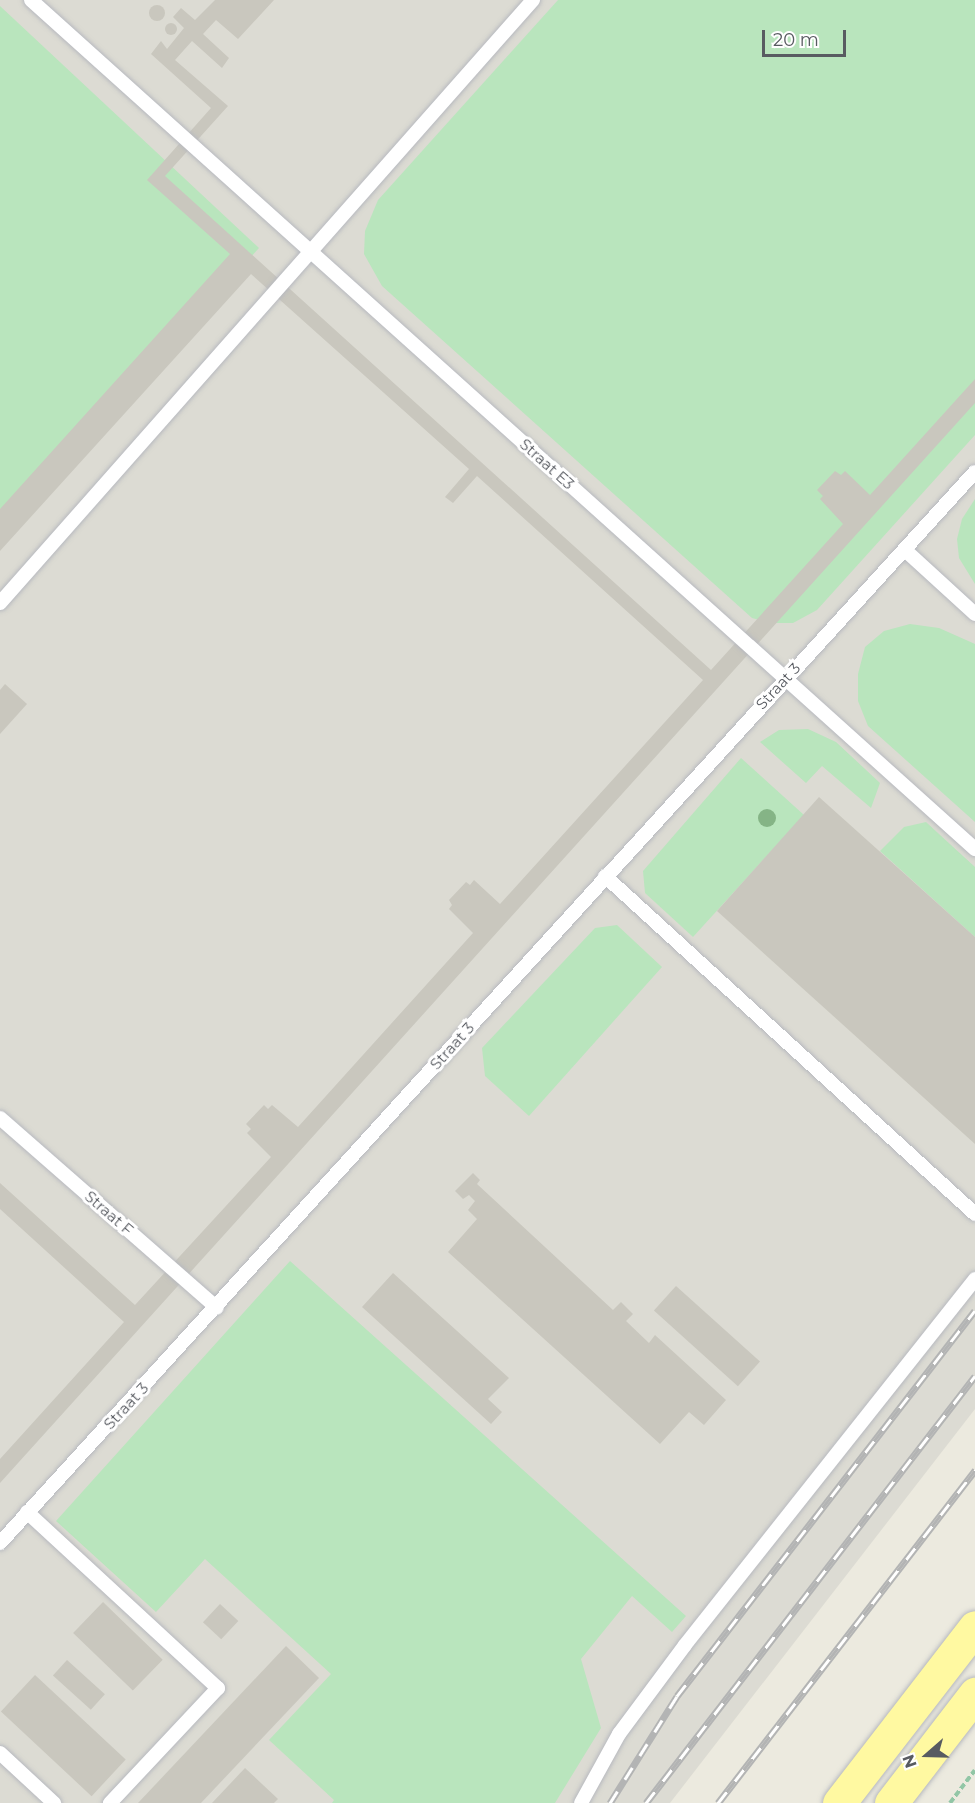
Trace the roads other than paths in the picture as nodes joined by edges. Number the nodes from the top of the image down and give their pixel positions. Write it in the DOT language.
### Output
graph roads {
  1 [pos="31,0"];
  2 [pos="533,0"];
  3 [pos="309,250"];
  4 [pos="975,472"];
  5 [pos="905,550"];
  6 [pos="0,603"];
  7 [pos="975,614"];
  8 [pos="786,677"];
  9 [pos="975,849"];
  10 [pos="605,876"];
  11 [pos="0,1118"];
  12 [pos="975,1214"];
  13 [pos="975,1279"];
  14 [pos="217,1308"];
  15 [pos="27,1512"];
  16 [pos="0,1543"];
  17 [pos="975,1628"];
  18 [pos="975,1694"];
  19 [pos="0,1753"];
  20 [pos="54,1803"];
  21 [pos="110,1803"];
  22 [pos="580,1803"];
  23 [pos="839,1803"];
  24 [pos="891,1803"];
  1 -- 3 [label="lane, Straat E3"];
  2 -- 3 [label="lane"];
  3 -- 6 [label="lane"];
  3 -- 8 [label="lane, Straat E3"];
  4 -- 5 [label="lane, Straat 3"];
  5 -- 7 [label="lane"];
  5 -- 8 [label="lane, Straat 3"];
  8 -- 9 [label="lane, Straat E3"];
  8 -- 10 [label="lane, Straat 3"];
  10 -- 12 [label="lane"];
  10 -- 14 [label="lane, Straat 3"];
  11 -- 14 [label="lane, Straat F"];
  13 -- 22 [label="lane"];
  14 -- 15 [label="lane, Straat 3"];
  15 -- 16 [label="lane, Straat 3"];
  15 -- 21 [label="lane"];
  17 -- 23 [label="main road"];
  18 -- 24 [label="main road"];
  19 -- 20 [label="lane"];
}
